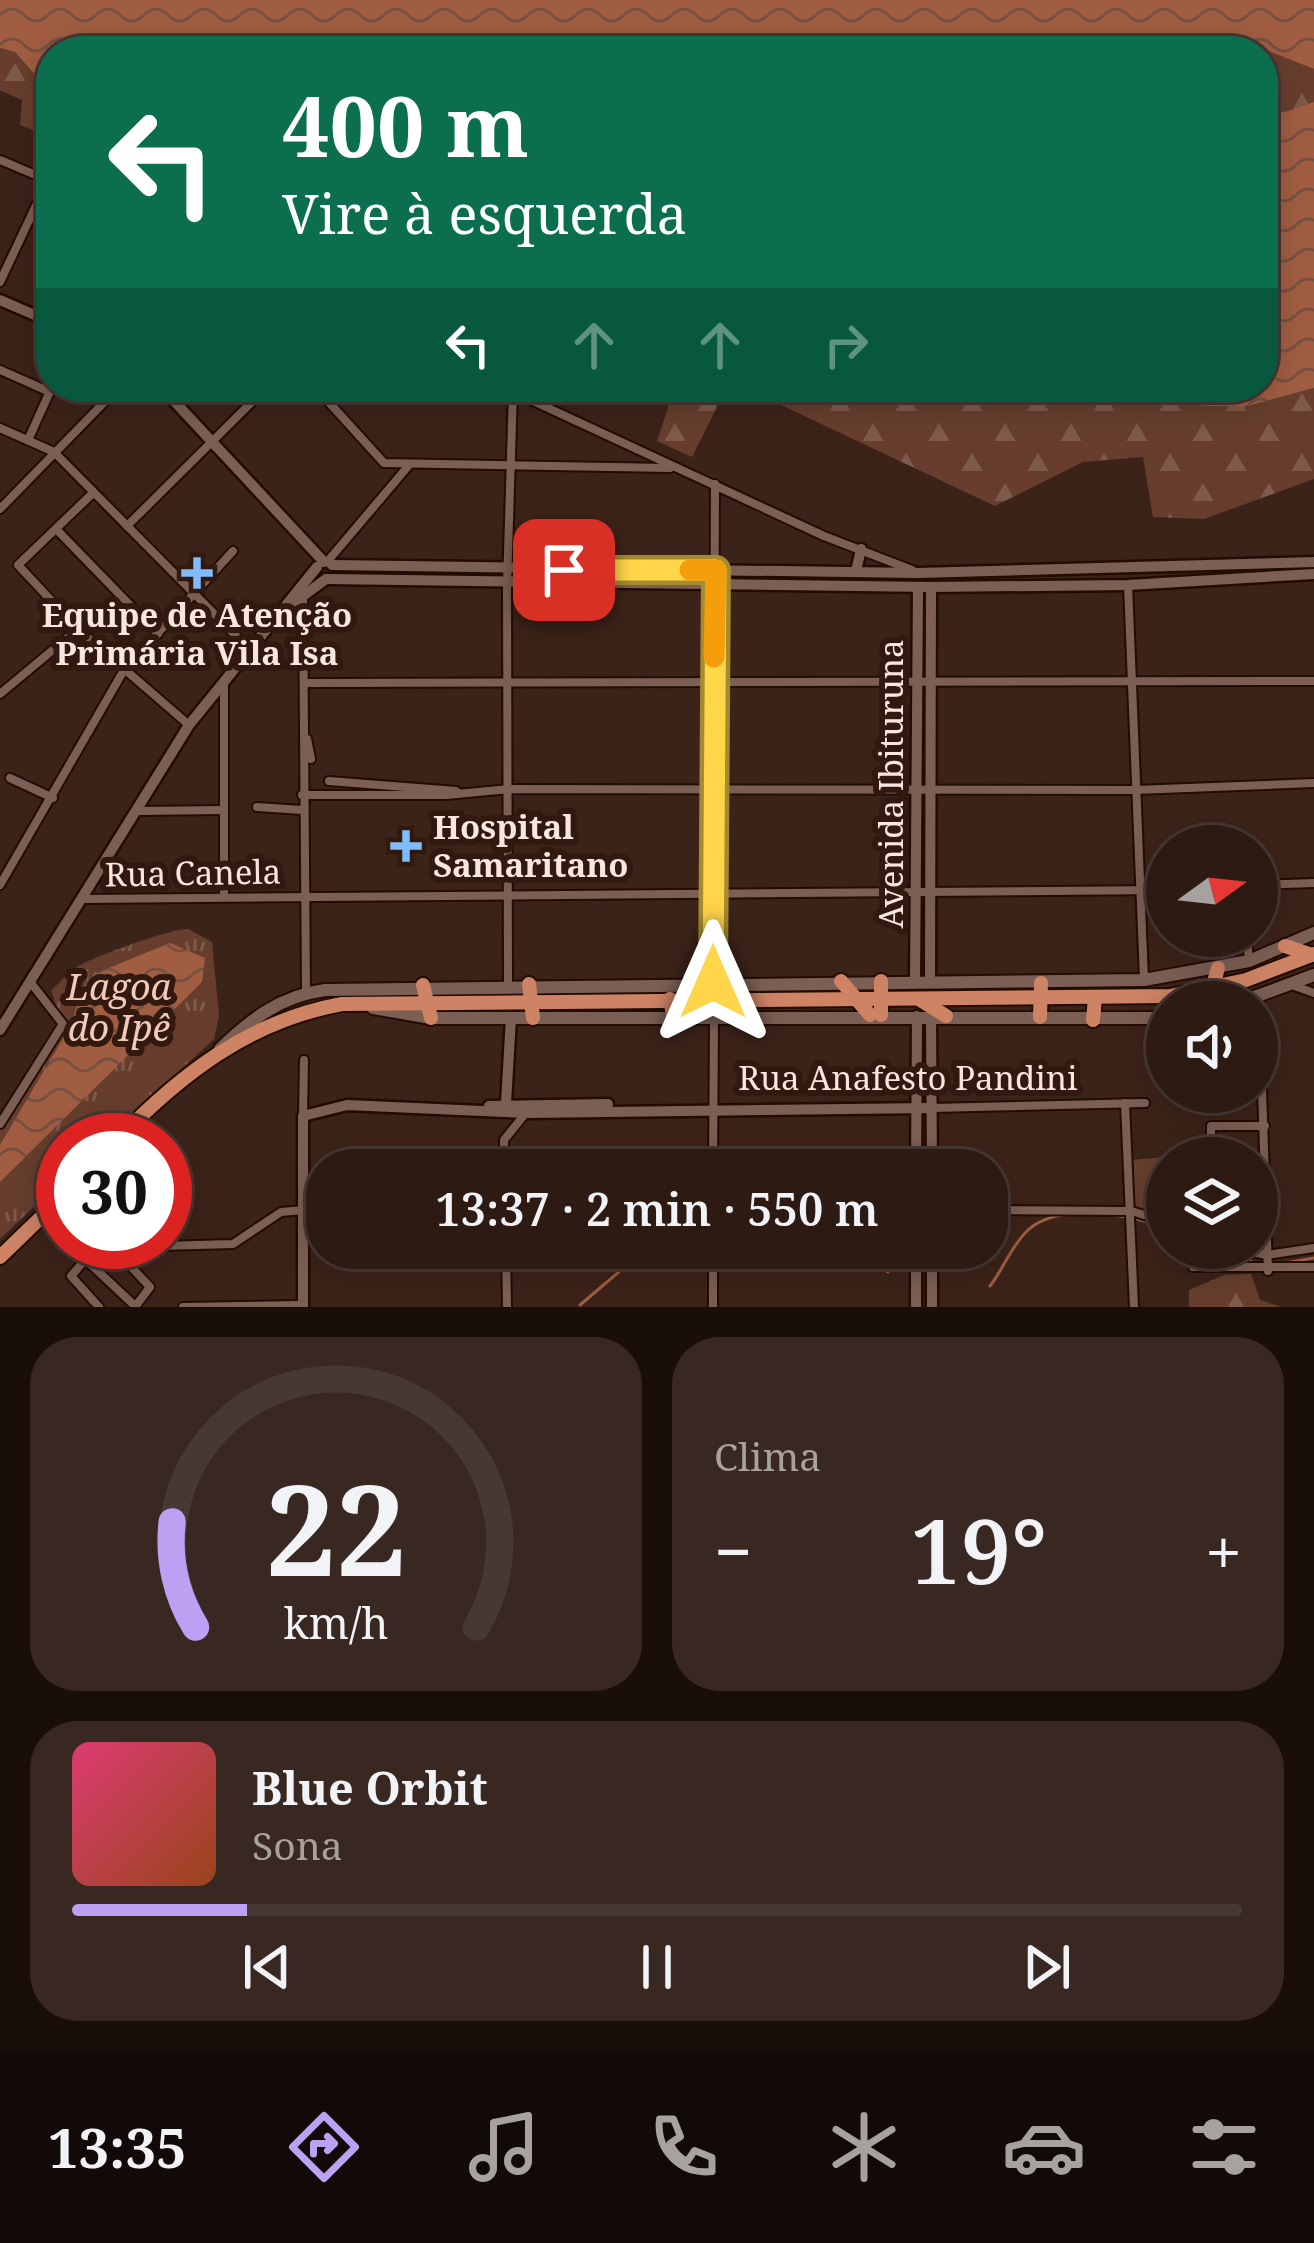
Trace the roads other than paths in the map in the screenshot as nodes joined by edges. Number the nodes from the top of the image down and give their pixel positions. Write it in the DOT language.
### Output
graph roads {
  1 [pos="0,160"];
  2 [pos="36,175"];
  3 [pos="36,209"];
  4 [pos="0,282"];
  5 [pos="0,300"];
  6 [pos="36,316"];
  7 [pos="0,370"];
  8 [pos="36,384"];
  9 [pos="45,402"];
  10 [pos="104,402"];
  11 [pos="175,402"];
  12 [pos="251,402"];
  13 [pos="327,402"];
  14 [pos="508,402"];
  15 [pos="535,402"];
  16 [pos="0,428"];
  17 [pos="212,440"];
  18 [pos="27,441"];
  19 [pos="54,452"];
  20 [pos="410,464"];
  21 [pos="509,468"];
  22 [pos="677,469"];
  23 [pos="716,484"];
  24 [pos="93,493"];
  25 [pos="0,509"];
  26 [pos="127,526"];
  27 [pos="58,530"];
  28 [pos="861,549"];
  29 [pos="232,551"];
  30 [pos="1314,562"];
  31 [pos="325,564"];
  32 [pos="413,568"];
  33 [pos="507,570"];
  34 [pos="716,570"];
  35 [pos="856,571"];
  36 [pos="1008,571"];
  37 [pos="918,572"];
  38 [pos="1314,574"];
  39 [pos="326,579"];
  40 [pos="413,583"];
  41 [pos="507,585"];
  42 [pos="1009,585"];
  43 [pos="1128,585"];
  44 [pos="716,587"];
  45 [pos="924,587"];
  46 [pos="194,593"];
  47 [pos="303,597"];
  48 [pos="284,609"];
  49 [pos="78,629"];
  50 [pos="158,634"];
  51 [pos="249,650"];
  52 [pos="124,670"];
  53 [pos="224,681"];
  54 [pos="1314,681"];
  55 [pos="1132,682"];
  56 [pos="304,683"];
  57 [pos="508,684"];
  58 [pos="926,684"];
  59 [pos="714,685"];
  60 [pos="0,694"];
  61 [pos="304,719"];
  62 [pos="189,724"];
  63 [pos="311,759"];
  64 [pos="10,778"];
  65 [pos="329,781"];
  66 [pos="1314,783"];
  67 [pos="925,788"];
  68 [pos="510,789"];
  69 [pos="713,789"];
  70 [pos="1135,790"];
  71 [pos="463,791"];
  72 [pos="302,794"];
  73 [pos="53,798"];
  74 [pos="257,807"];
  75 [pos="222,810"];
  76 [pos="302,810"];
  77 [pos="138,811"];
  78 [pos="1314,883"];
  79 [pos="1278,884"];
  80 [pos="0,885"];
  81 [pos="713,890"];
  82 [pos="508,892"];
  83 [pos="1139,892"];
  84 [pos="1146,892"];
  85 [pos="926,893"];
  86 [pos="305,894"];
  87 [pos="224,895"];
  88 [pos="82,899"];
  89 [pos="1314,932"];
  90 [pos="1285,946"];
  91 [pos="1313,954"];
  92 [pos="1249,957"];
  93 [pos="1249,961"];
  94 [pos="1218,968"];
  95 [pos="1314,975"];
  96 [pos="1144,980"];
  97 [pos="801,981"];
  98 [pos="841,981"];
  99 [pos="880,981"];
  100 [pos="923,981"];
  101 [pos="976,981"];
  102 [pos="1217,981"];
  103 [pos="1251,981"];
  104 [pos="720,982"];
  105 [pos="31,983"];
  106 [pos="508,984"];
  107 [pos="529,984"];
  108 [pos="1292,986"];
  109 [pos="1041,990"];
  110 [pos="1278,990"];
  111 [pos="306,992"];
  112 [pos="424,992"];
  113 [pos="1314,993"];
  114 [pos="1146,997"];
  115 [pos="858,998"];
  116 [pos="1095,998"];
  117 [pos="670,999"];
  118 [pos="801,999"];
  119 [pos="919,999"];
  120 [pos="976,999"];
  121 [pos="728,1000"];
  122 [pos="529,1001"];
  123 [pos="362,1002"];
  124 [pos="877,1010"];
  125 [pos="931,1016"];
  126 [pos="1040,1017"];
  127 [pos="431,1018"];
  128 [pos="511,1018"];
  129 [pos="533,1018"];
  130 [pos="1146,1019"];
  131 [pos="674,1020"];
  132 [pos="714,1020"];
  133 [pos="1094,1020"];
  134 [pos="0,1030"];
  135 [pos="217,1052"];
  136 [pos="304,1060"];
  137 [pos="506,1103"];
  138 [pos="1125,1103"];
  139 [pos="1145,1103"];
  140 [pos="711,1107"];
  141 [pos="916,1108"];
  142 [pos="931,1108"];
  143 [pos="672,1109"];
  144 [pos="450,1112"];
  145 [pos="152,1113"];
  146 [pos="527,1113"];
  147 [pos="1264,1113"];
  148 [pos="303,1116"];
  149 [pos="0,1124"];
  150 [pos="1265,1126"];
  151 [pos="1211,1137"];
  152 [pos="1265,1137"];
  153 [pos="504,1149"];
  154 [pos="715,1149"];
  155 [pos="916,1149"];
  156 [pos="932,1149"];
  157 [pos="301,1208"];
  158 [pos="306,1208"];
  159 [pos="1008,1210"];
  160 [pos="1132,1210"];
  161 [pos="1146,1215"];
  162 [pos="36,1222"];
  163 [pos="192,1245"];
  164 [pos="1314,1248"];
  165 [pos="1278,1253"];
  166 [pos="0,1256"];
  167 [pos="1314,1267"];
  168 [pos="78,1269"];
  169 [pos="95,1269"];
  170 [pos="133,1269"];
  171 [pos="506,1269"];
  172 [pos="713,1269"];
  173 [pos="916,1269"];
  174 [pos="932,1269"];
  175 [pos="1217,1269"];
  176 [pos="1268,1271"];
  177 [pos="303,1306"];
  178 [pos="98,1307"];
  179 [pos="135,1307"];
  180 [pos="183,1307"];
  181 [pos="507,1307"];
  182 [pos="713,1307"];
  183 [pos="916,1307"];
  184 [pos="932,1307"];
  185 [pos="1134,1307"];
  1 -- 2 [label="street"];
  3 -- 4 [label="street"];
  5 -- 6 [label="street"];
  7 -- 8 [label="street"];
  9 -- 18 [label="street"];
  10 -- 19 [label="street"];
  11 -- 17 [label="street"];
  12 -- 17 [label="street"];
  13 -- 20 [label="street"];
  14 -- 21 [label="street"];
  15 -- 22 [label="street"];
  16 -- 18 [label="street"];
  17 -- 26 [label="street"];
  17 -- 31 [label="street"];
  18 -- 19 [label="street"];
  19 -- 24 [label="street"];
  19 -- 25 [label="street"];
  20 -- 21 [label="street"];
  20 -- 31 [label="street"];
  21 -- 22 [label="street"];
  21 -- 33 [label="street"];
  22 -- 23 [label="street"];
  23 -- 28 [label="street"];
  23 -- 34 [label="street"];
  24 -- 26 [label="street"];
  24 -- 27 [label="street"];
  26 -- 46 [label="street"];
  27 -- 49 [label="street"];
  27 -- 50 [label="street"];
  28 -- 35 [label="street"];
  28 -- 37 [label="street"];
  29 -- 46 [label="street"];
  30 -- 36 [label="street"];
  31 -- 32 [label="street"];
  31 -- 39 [label="street"];
  31 -- 48 [label="street"];
  32 -- 33 [label="street"];
  32 -- 40 [label="street"];
  33 -- 34 [label="street"];
  33 -- 41 [label="street"];
  34 -- 35 [label="street"];
  34 -- 44 [label="street"];
  35 -- 37 [label="street"];
  36 -- 37 [label="street"];
  36 -- 42 [label="street"];
  38 -- 43 [label="street"];
  39 -- 40 [label="street"];
  39 -- 47 [label="street"];
  40 -- 41 [label="street"];
  41 -- 44 [label="street"];
  41 -- 57 [label="street"];
  42 -- 43 [label="street"];
  42 -- 45 [label="street"];
  43 -- 55 [label="street"];
  44 -- 45 [label="street"];
  44 -- 59 [label="street"];
  45 -- 58 [label="street, Avenida Ibituruna"];
  46 -- 50 [label="street"];
  46 -- 51 [label="street"];
  47 -- 48 [label="street"];
  47 -- 56 [label="street"];
  48 -- 51 [label="street"];
  49 -- 52 [label="street"];
  49 -- 60 [label="street"];
  50 -- 52 [label="street"];
  51 -- 53 [label="street"];
  52 -- 62 [label="street"];
  52 -- 73 [label="street"];
  53 -- 62 [label="street"];
  53 -- 75 [label="street"];
  54 -- 55 [label="street"];
  55 -- 58 [label="street"];
  55 -- 70 [label="street"];
  56 -- 57 [label="street"];
  56 -- 61 [label="street"];
  57 -- 59 [label="street"];
  57 -- 68 [label="street"];
  58 -- 59 [label="street"];
  58 -- 67 [label="street, Avenida Ibituruna"];
  59 -- 69 [label="street"];
  61 -- 63 [label="street"];
  61 -- 72 [label="street"];
  62 -- 77 [label="street"];
  64 -- 73 [label="street"];
  65 -- 71 [label="street"];
  66 -- 70 [label="street"];
  67 -- 69 [label="street"];
  67 -- 70 [label="street"];
  67 -- 85 [label="street, Avenida Ibituruna"];
  68 -- 69 [label="street"];
  68 -- 71 [label="street"];
  68 -- 82 [label="street"];
  69 -- 81 [label="street"];
  70 -- 83 [label="street"];
  71 -- 72 [label="street"];
  72 -- 76 [label="street"];
  73 -- 80 [label="street"];
  74 -- 76 [label="street"];
  75 -- 77 [label="street"];
  75 -- 87 [label="street"];
  76 -- 86 [label="street"];
  77 -- 88 [label="street"];
  78 -- 79 [label="street"];
  81 -- 82 [label="street, Rua Canela"];
  81 -- 85 [label="street, Rua Canela"];
  81 -- 104 [label="street"];
  82 -- 86 [label="street, Rua Canela"];
  82 -- 106 [label="street"];
  83 -- 84 [label="street, Rua Canela"];
  83 -- 85 [label="street, Rua Canela"];
  83 -- 96 [label="street"];
  85 -- 100 [label="street, Avenida Ibituruna"];
  86 -- 87 [label="street, Rua Canela"];
  86 -- 111 [label="street"];
  87 -- 88 [label="street, Rua Canela"];
  88 -- 105 [label="street"];
  89 -- 90 [label="main road"];
  90 -- 91 [label="highway"];
  90 -- 93 [label="main road"];
  91 -- 103 [label="highway"];
  92 -- 93 [label="street"];
  93 -- 94 [label="main road"];
  94 -- 96 [label="main road"];
  94 -- 102 [label="highway"];
  95 -- 108 [label="main road"];
  96 -- 109 [label="main road"];
  97 -- 98 [label="main road"];
  97 -- 104 [label="main road"];
  97 -- 118 [label="highway"];
  98 -- 99 [label="main road"];
  98 -- 115 [label="highway"];
  99 -- 100 [label="main road"];
  99 -- 124 [label="highway"];
  100 -- 101 [label="main road"];
  101 -- 109 [label="main road"];
  101 -- 120 [label="highway"];
  104 -- 107 [label="main road"];
  104 -- 121 [label="highway"];
  105 -- 134 [label="street"];
  105 -- 149 [label="street"];
  106 -- 107 [label="main road"];
  106 -- 112 [label="main road"];
  107 -- 122 [label="highway"];
  108 -- 110 [label="main road"];
  108 -- 113 [label="street"];
  109 -- 116 [label="highway"];
  109 -- 120 [label="highway"];
  109 -- 126 [label="highway"];
  111 -- 112 [label="main road"];
  111 -- 135 [label="main road"];
  112 -- 122 [label="highway"];
  112 -- 123 [label="highway"];
  112 -- 127 [label="highway"];
  114 -- 116 [label="highway"];
  115 -- 118 [label="highway"];
  115 -- 124 [label="highway"];
  116 -- 133 [label="highway"];
  117 -- 121 [label="highway"];
  117 -- 122 [label="highway"];
  117 -- 131 [label="highway"];
  118 -- 121 [label="highway"];
  119 -- 120 [label="highway"];
  119 -- 124 [label="highway"];
  119 -- 125 [label="highway"];
  122 -- 129 [label="highway"];
  123 -- 127 [label="main road"];
  123 -- 135 [label="highway"];
  124 -- 125 [label="main road"];
  124 -- 132 [label="main road"];
  125 -- 126 [label="main road"];
  125 -- 141 [label="street"];
  125 -- 142 [label="street"];
  126 -- 133 [label="main road"];
  127 -- 128 [label="main road"];
  128 -- 129 [label="main road"];
  128 -- 137 [label="street"];
  129 -- 131 [label="main road"];
  130 -- 133 [label="main road"];
  131 -- 132 [label="main road"];
  132 -- 140 [label="street"];
  135 -- 145 [label="highway"];
  136 -- 148 [label="street"];
  137 -- 143 [label="street, Rua Anafesto Pandini"];
  137 -- 144 [label="street, Rua Anafesto Pandini"];
  138 -- 139 [label="street, Rua Anafesto Pandini"];
  138 -- 142 [label="street, Rua Anafesto Pandini"];
  138 -- 160 [label="street"];
  140 -- 141 [label="street, Rua Anafesto Pandini"];
  140 -- 143 [label="street, Rua Anafesto Pandini"];
  140 -- 154 [label="street"];
  141 -- 142 [label="street, Rua Anafesto Pandini"];
  141 -- 155 [label="street"];
  142 -- 156 [label="street"];
  143 -- 146 [label="street, Rua Anafesto Pandini"];
  144 -- 146 [label="street, Rua Anafesto Pandini"];
  144 -- 148 [label="street, Rua Anafesto Pandini"];
  146 -- 153 [label="street"];
  147 -- 150 [label="street"];
  148 -- 157 [label="street"];
  150 -- 151 [label="street"];
  150 -- 152 [label="street"];
  157 -- 158 [label="street"];
  157 -- 163 [label="street"];
  157 -- 177 [label="street"];
  159 -- 160 [label="street"];
  160 -- 161 [label="street"];
  160 -- 185 [label="street"];
  162 -- 166 [label="highway"];
  164 -- 165 [label="street"];
  167 -- 176 [label="street"];
  168 -- 178 [label="street"];
  169 -- 179 [label="street"];
  170 -- 179 [label="street"];
  171 -- 181 [label="street"];
  172 -- 182 [label="street"];
  173 -- 183 [label="street"];
  174 -- 184 [label="street"];
  175 -- 176 [label="street"];
  177 -- 180 [label="street"];
}
